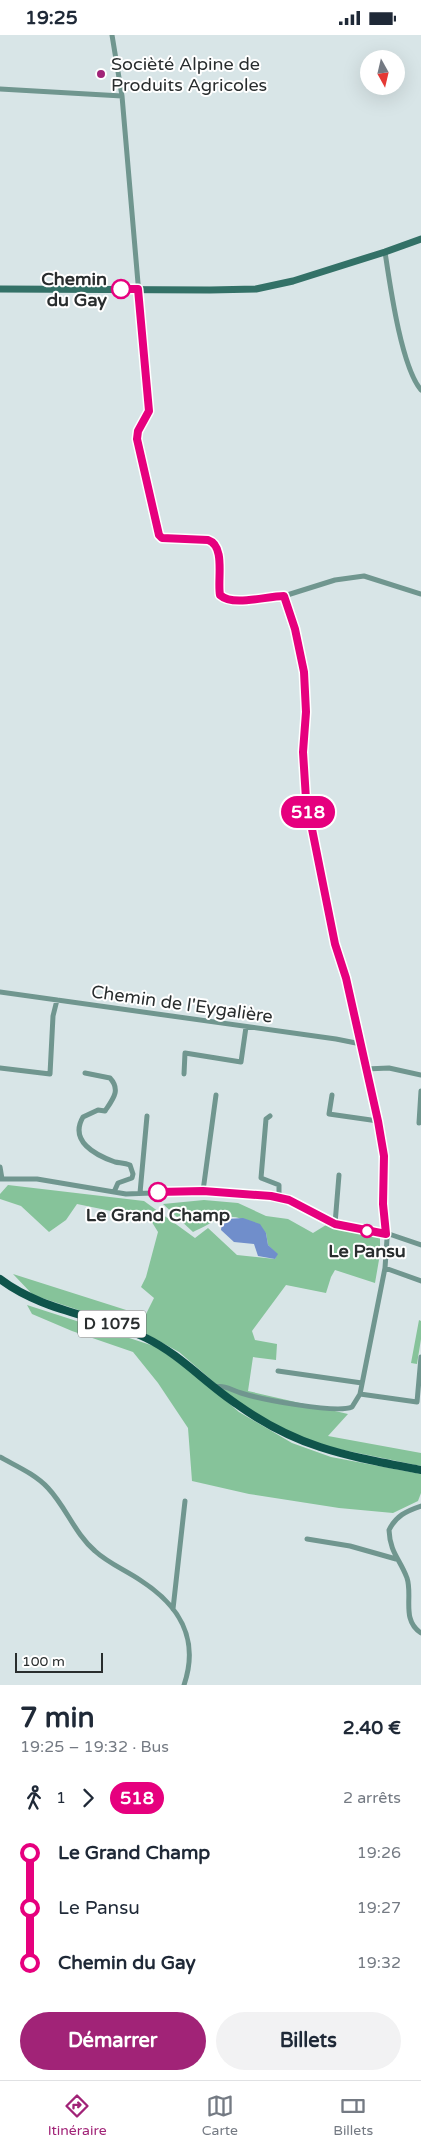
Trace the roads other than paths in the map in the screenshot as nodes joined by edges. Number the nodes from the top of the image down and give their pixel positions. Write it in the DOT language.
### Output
graph roads {
  1 [pos="112,35"];
  2 [pos="0,89"];
  3 [pos="122,96"];
  4 [pos="421,239"];
  5 [pos="385,252"];
  6 [pos="0,289"];
  7 [pos="138,289"];
  8 [pos="421,390"];
  9 [pos="421,594"];
  10 [pos="284,596"];
  11 [pos="0,992"];
  12 [pos="58,1000"];
  13 [pos="246,1027"];
  14 [pos="361,1044"];
  15 [pos="0,1068"];
  16 [pos="366,1069"];
  17 [pos="85,1073"];
  18 [pos="184,1074"];
  19 [pos="421,1075"];
  20 [pos="421,1091"];
  21 [pos="216,1095"];
  22 [pos="332,1095"];
  23 [pos="147,1116"];
  24 [pos="270,1116"];
  25 [pos="378,1121"];
  26 [pos="419,1123"];
  27 [pos="0,1167"];
  28 [pos="340,1175"];
  29 [pos="1,1179"];
  30 [pos="203,1191"];
  31 [pos="114,1192"];
  32 [pos="140,1193"];
  33 [pos="279,1198"];
  34 [pos="335,1224"];
  35 [pos="386,1234"];
  36 [pos="421,1245"];
  37 [pos="384,1268"];
  38 [pos="0,1279"];
  39 [pos="421,1281"];
  40 [pos="421,1357"];
  41 [pos="278,1371"];
  42 [pos="362,1383"];
  43 [pos="215,1387"];
  44 [pos="360,1394"];
  45 [pos="0,1457"];
  46 [pos="421,1470"];
  47 [pos="186,1501"];
  48 [pos="421,1506"];
  49 [pos="307,1539"];
  50 [pos="396,1559"];
  51 [pos="173,1609"];
  52 [pos="421,1633"];
  53 [pos="184,1685"];
  1 -- 3 [label="street"];
  2 -- 3 [label="street"];
  3 -- 7 [label="street"];
  4 -- 5 [label="street"];
  5 -- 7 [label="street"];
  5 -- 8 [label="street"];
  6 -- 7 [label="street"];
  7 -- 10 [label="street"];
  9 -- 10 [label="street"];
  10 -- 14 [label="street"];
  11 -- 12 [label="street, Chemin de l'Eygalière"];
  12 -- 13 [label="street, Chemin de l'Eygalière"];
  12 -- 15 [label="street"];
  13 -- 14 [label="street, Chemin de l'Eygalière"];
  13 -- 18 [label="street"];
  14 -- 16 [label="street"];
  16 -- 19 [label="street"];
  16 -- 25 [label="street"];
  17 -- 31 [label="street"];
  20 -- 26 [label="street"];
  21 -- 30 [label="street"];
  22 -- 25 [label="street"];
  23 -- 32 [label="street"];
  24 -- 33 [label="street"];
  25 -- 35 [label="street"];
  27 -- 29 [label="street"];
  28 -- 34 [label="street"];
  29 -- 31 [label="street"];
  30 -- 32 [label="street"];
  30 -- 33 [label="street"];
  31 -- 32 [label="street"];
  33 -- 34 [label="street"];
  34 -- 35 [label="street"];
  35 -- 36 [label="street"];
  35 -- 37 [label="street"];
  37 -- 39 [label="street"];
  37 -- 42 [label="street"];
  38 -- 43 [label="main road, D 1075"];
  40 -- 44 [label="street"];
  41 -- 42 [label="street"];
  42 -- 44 [label="street"];
  43 -- 44 [label="street"];
  43 -- 46 [label="main road, D 1075"];
  45 -- 51 [label="street"];
  47 -- 51 [label="street"];
  48 -- 50 [label="street"];
  49 -- 50 [label="street"];
  50 -- 52 [label="street"];
  51 -- 53 [label="street"];
}
